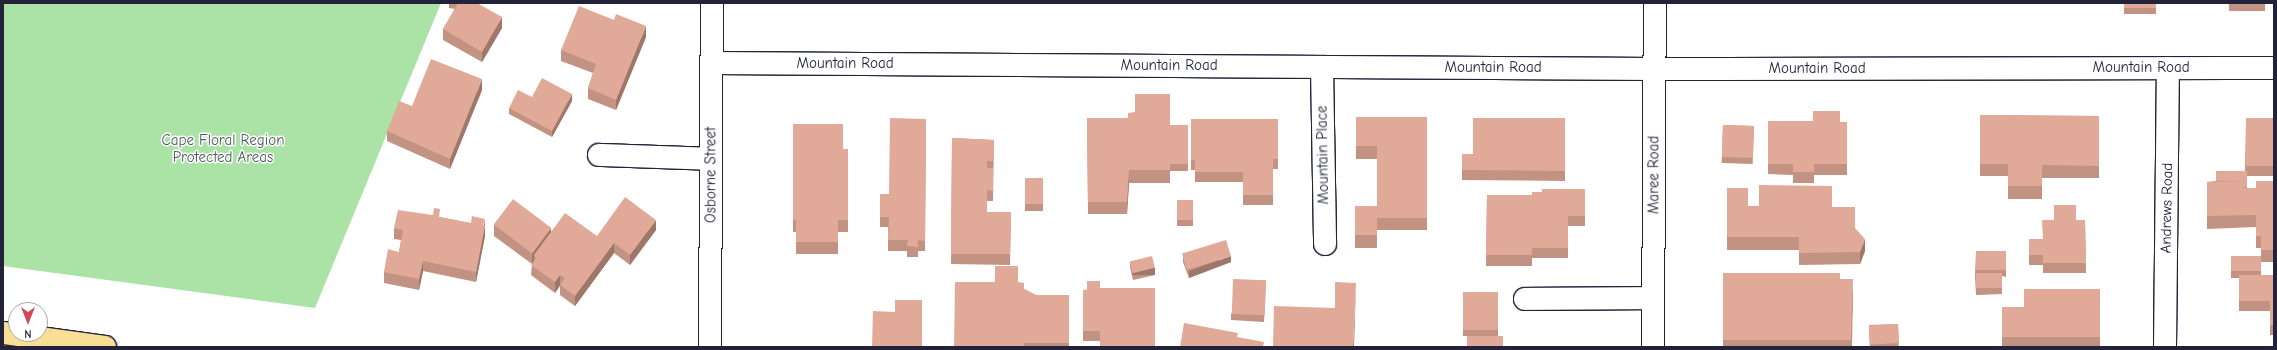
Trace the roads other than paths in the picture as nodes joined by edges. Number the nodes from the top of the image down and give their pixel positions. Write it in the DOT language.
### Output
graph roads {
  1 [pos="712,3"];
  2 [pos="1655,3"];
  3 [pos="711,63"];
  4 [pos="1322,67"];
  5 [pos="2168,68"];
  6 [pos="2274,68"];
  7 [pos="1655,69"];
  8 [pos="599,155"];
  9 [pos="710,159"];
  10 [pos="1324,244"];
  11 [pos="1653,298"];
  12 [pos="1524,299"];
  13 [pos="3,333"];
  14 [pos="105,347"];
  15 [pos="710,347"];
  16 [pos="1653,347"];
  17 [pos="2165,347"];
  1 -- 3 [label="street, Osborne Street"];
  2 -- 7 [label="street, Maree Road"];
  3 -- 4 [label="street, Mountain Road"];
  3 -- 9 [label="street, Osborne Street"];
  4 -- 7 [label="street, Mountain Road"];
  4 -- 10 [label="street, Mountain Place"];
  5 -- 6 [label="street, Mountain Road"];
  5 -- 7 [label="street, Mountain Road"];
  5 -- 17 [label="street, Andrews Road"];
  7 -- 11 [label="street, Maree Road"];
  8 -- 9 [label="street"];
  9 -- 15 [label="street, Osborne Street"];
  11 -- 12 [label="street"];
  11 -- 16 [label="street, Maree Road"];
  13 -- 14 [label="main road"];
}
